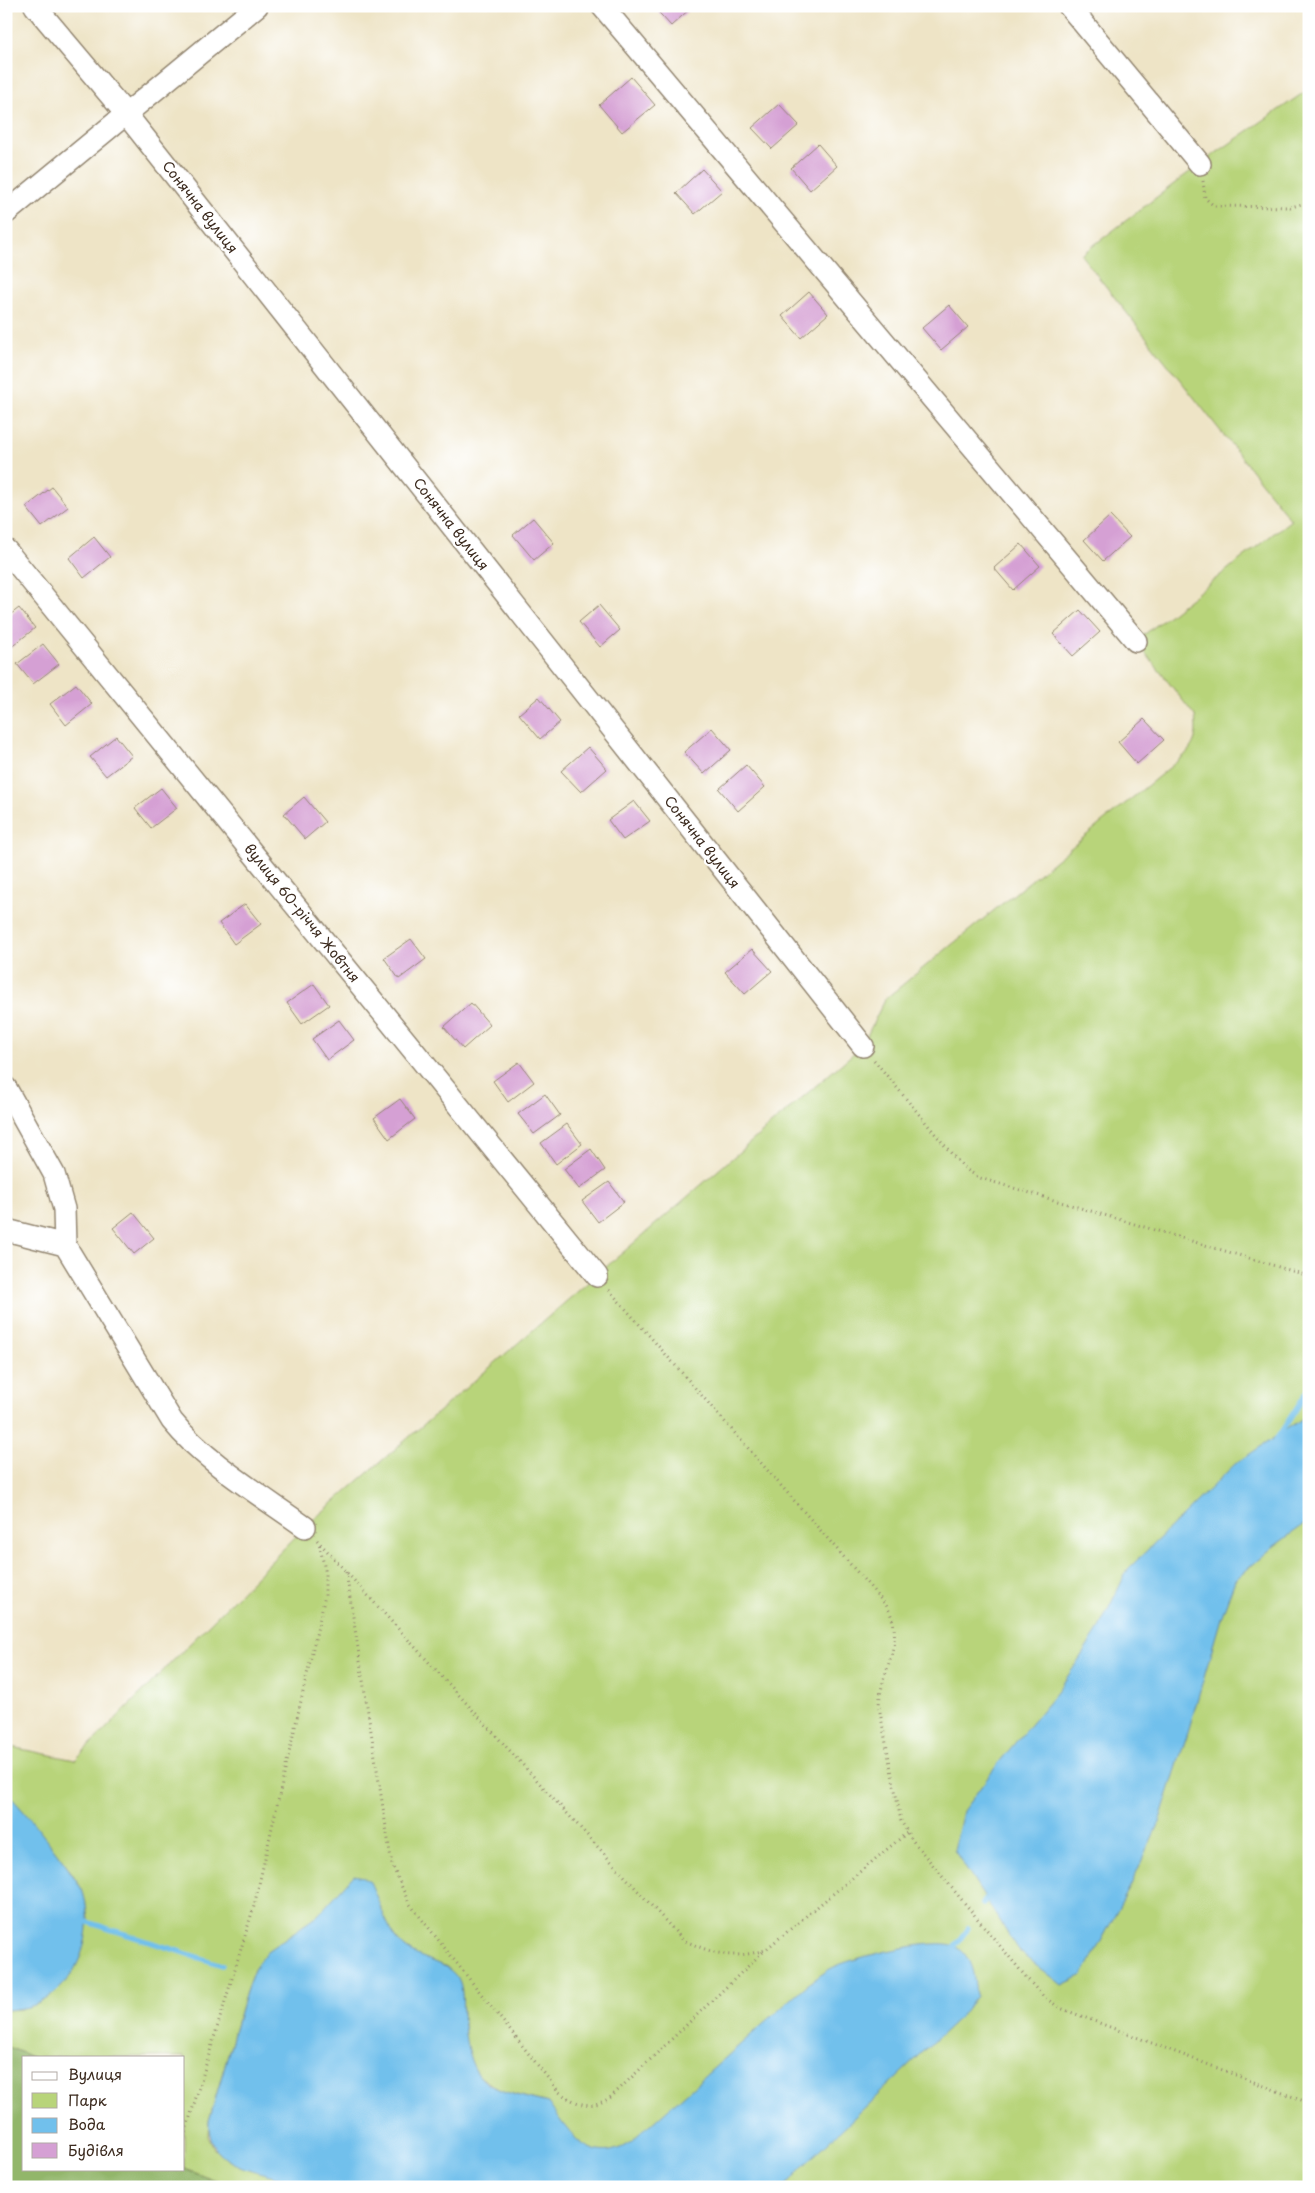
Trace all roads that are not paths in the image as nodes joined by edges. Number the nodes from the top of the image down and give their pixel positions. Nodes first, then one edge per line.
1 (35, 6) edge
2 (257, 6) edge
3 (602, 6) edge
4 (1069, 6) edge
5 (126, 114) junction
6 (1200, 164) road end
7 (6, 213) edge
8 (6, 550) edge
9 (1136, 641) dead end
10 (862, 1046) road end
11 (6, 1088) edge
12 (6, 1230) edge
13 (65, 1245) junction
14 (597, 1276) road end
15 (312, 1535) road end

1 - 5 street, Сонячна вулиця
2 - 5 street
3 - 9 street
4 - 6 street
5 - 7 street
5 - 10 street, Сонячна вулиця
8 - 14 street, вулиця 60-річчя Жовтня
11 - 13 street
12 - 13 street
13 - 15 street

